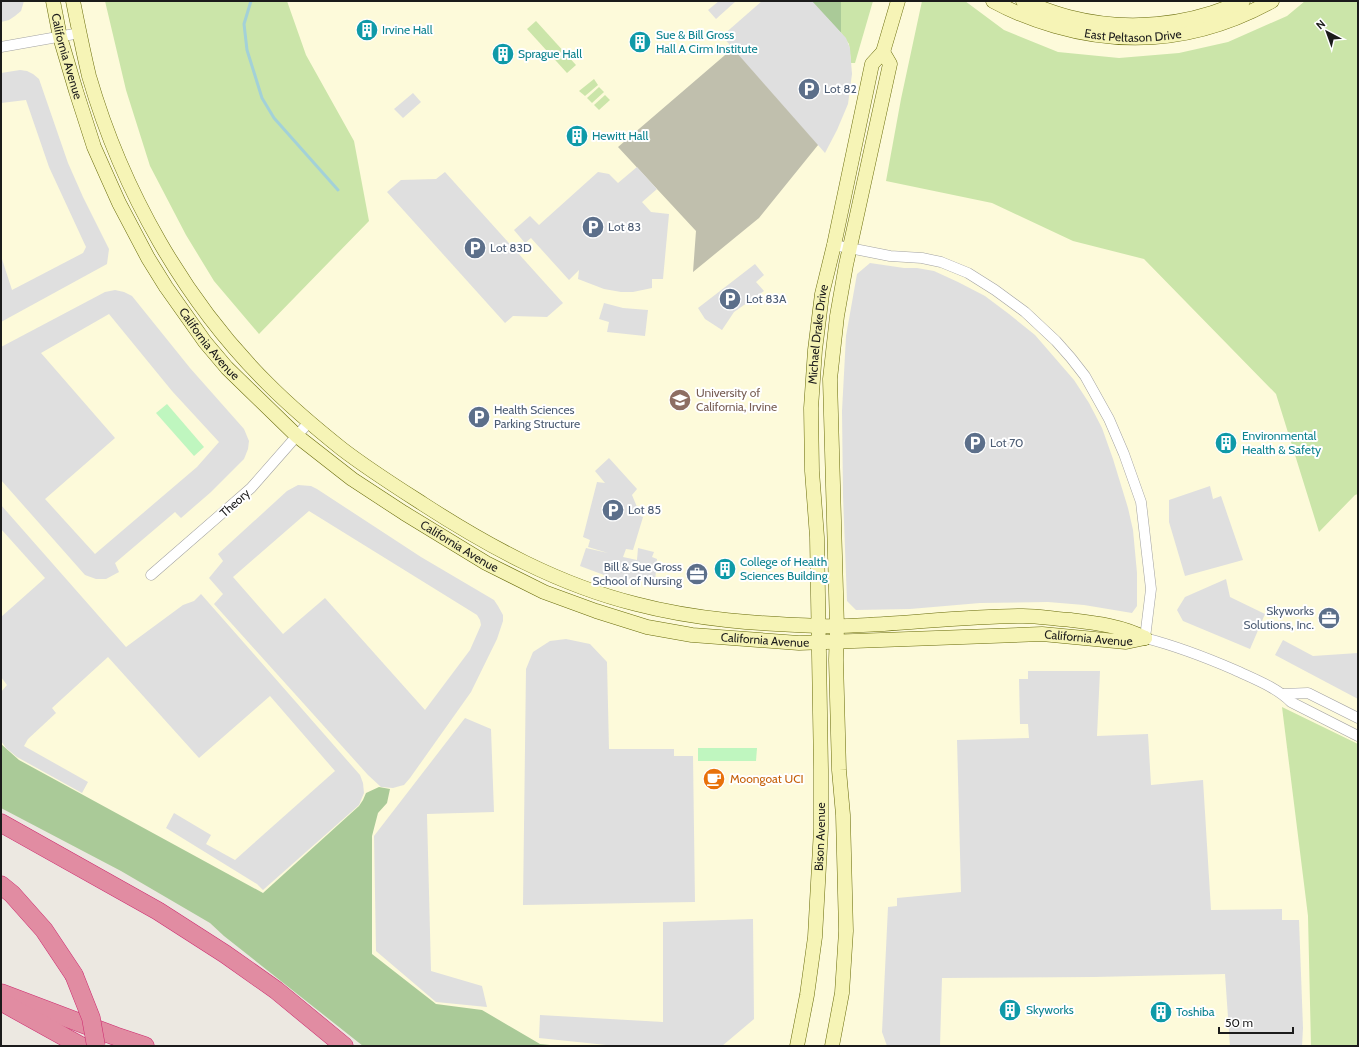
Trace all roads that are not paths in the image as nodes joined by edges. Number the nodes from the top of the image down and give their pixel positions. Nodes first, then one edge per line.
1 (53, 1) edge
2 (73, 1) edge
3 (898, 1) edge
4 (993, 1) edge
5 (1023, 1) edge
6 (1243, 1) edge
7 (1272, 1) edge
8 (80, 33) junction
9 (60, 37) junction
10 (1, 47) edge
11 (883, 52) junction
12 (834, 245) junction
13 (850, 248) junction
14 (309, 422) junction
15 (297, 436) junction
16 (151, 575) dead end
17 (819, 626) junction
18 (837, 627) junction
19 (1145, 638) junction
20 (819, 643) junction
21 (837, 643) junction
22 (1283, 694) junction
23 (1358, 718) edge
24 (1358, 736) edge
25 (1, 823) edge
26 (1, 885) edge
27 (1, 993) edge
28 (1, 1001) edge
29 (81, 1046) edge
30 (96, 1046) edge
31 (145, 1046) edge
32 (344, 1046) edge
33 (797, 1046) edge
34 (832, 1046) edge

1 - 9 street, California Avenue
2 - 8 street, California Avenue
3 - 11 street, Michael Drake Drive
4 - 7 street, East Peltason Drive
5 - 6 street, East Peltason Drive
8 - 9 street
8 - 14 street, California Avenue
9 - 10 street
9 - 15 street, California Avenue
11 - 12 street, Michael Drake Drive
11 - 13 street, Michael Drake Drive
12 - 13 street
12 - 17 street, Michael Drake Drive
13 - 18 street, Michael Drake Drive
13 - 19 street
14 - 15 street, Theory
14 - 17 street, California Avenue
15 - 16 street, Theory
15 - 20 street, California Avenue
17 - 18 street, California Avenue
17 - 20 street, Bison Avenue
18 - 19 street, California Avenue
18 - 21 street, Bison Avenue
19 - 21 street, California Avenue
19 - 22 street, California Avenue
20 - 21 street, California Avenue
20 - 33 street, Bison Avenue
21 - 34 street, Bison Avenue
22 - 23 street
22 - 24 street, California Avenue
25 - 32 highway
26 - 30 highway, bridge
27 - 31 highway
28 - 29 highway

